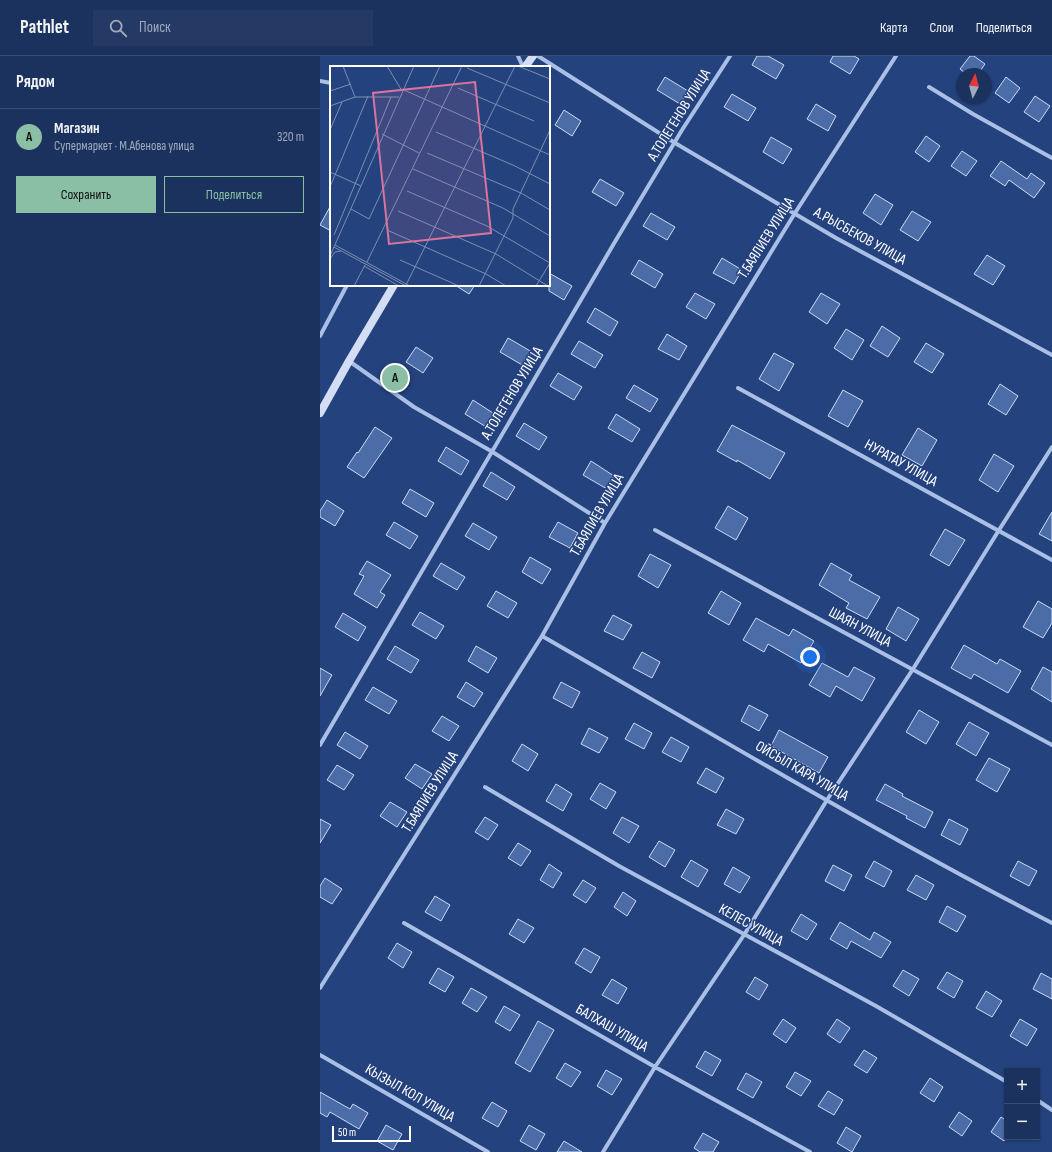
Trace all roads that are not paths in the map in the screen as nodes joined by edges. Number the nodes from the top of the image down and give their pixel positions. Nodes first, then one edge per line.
1 (518, 56) edge
2 (533, 56) edge
3 (538, 56) edge
4 (730, 56) edge
5 (896, 56) edge
6 (523, 66) edge
7 (525, 66) edge
8 (320, 81) edge
9 (330, 83) edge
10 (929, 87) dead end
11 (675, 143) junction
12 (1052, 158) edge
13 (795, 214) junction
14 (346, 286) edge
15 (393, 286) edge
16 (320, 336) edge
17 (1052, 355) edge
18 (348, 361) junction
19 (738, 388) dead end
20 (320, 413) edge
21 (1052, 447) edge
22 (491, 451) junction
23 (605, 523) junction
24 (655, 530) dead end
25 (999, 530) junction
26 (1052, 560) edge
27 (542, 636) junction
28 (913, 669) junction
29 (320, 745) edge
30 (1052, 745) edge
31 (485, 787) dead end
32 (827, 800) junction
33 (404, 923) dead end
34 (1052, 923) edge
35 (744, 935) junction
36 (320, 988) edge
37 (320, 1055) edge
38 (655, 1067) junction
39 (1004, 1080) edge
40 (1040, 1102) edge
41 (1052, 1110) edge
42 (488, 1152) edge
43 (603, 1152) edge
44 (810, 1152) edge

1 - 6 street
2 - 7 main road
3 - 11 street, А.РЫСБЕКОВ УЛИЦА
4 - 11 street, А.ТОЛЕГЕНОВ УЛИЦА
5 - 13 street, Т.БАЯЛИЕВ УЛИЦА
8 - 9 street
10 - 12 street
11 - 13 street, А.РЫСБЕКОВ УЛИЦА
11 - 22 street, А.ТОЛЕГЕНОВ УЛИЦА
13 - 17 street, А.РЫСБЕКОВ УЛИЦА
13 - 23 street, Т.БАЯЛИЕВ УЛИЦА
14 - 16 street
15 - 18 main road
18 - 20 main road
18 - 22 street
19 - 25 street, НУРАТАУ УЛИЦА
21 - 25 street
22 - 23 street
22 - 29 street, А.ТОЛЕГЕНОВ УЛИЦА
23 - 27 street, Т.БАЯЛИЕВ УЛИЦА
24 - 28 street, ШАЯН УЛИЦА
25 - 26 street, НУРАТАУ УЛИЦА
25 - 28 street
27 - 32 street, ОЙСЫЛ КАРА УЛИЦА
27 - 36 street, Т.БАЯЛИЕВ УЛИЦА
28 - 30 street, ШАЯН УЛИЦА
28 - 32 street
31 - 35 street, КЕЛЕС УЛИЦА
32 - 34 street, ОЙСЫЛ КАРА УЛИЦА
32 - 35 street
33 - 38 street, БАЛХАШ УЛИЦА
35 - 38 street
35 - 39 street, КЕЛЕС УЛИЦА
37 - 42 street, КЫЗЫЛ КОЛ УЛИЦА
38 - 43 street
38 - 44 street, БАЛХАШ УЛИЦА
40 - 41 street

